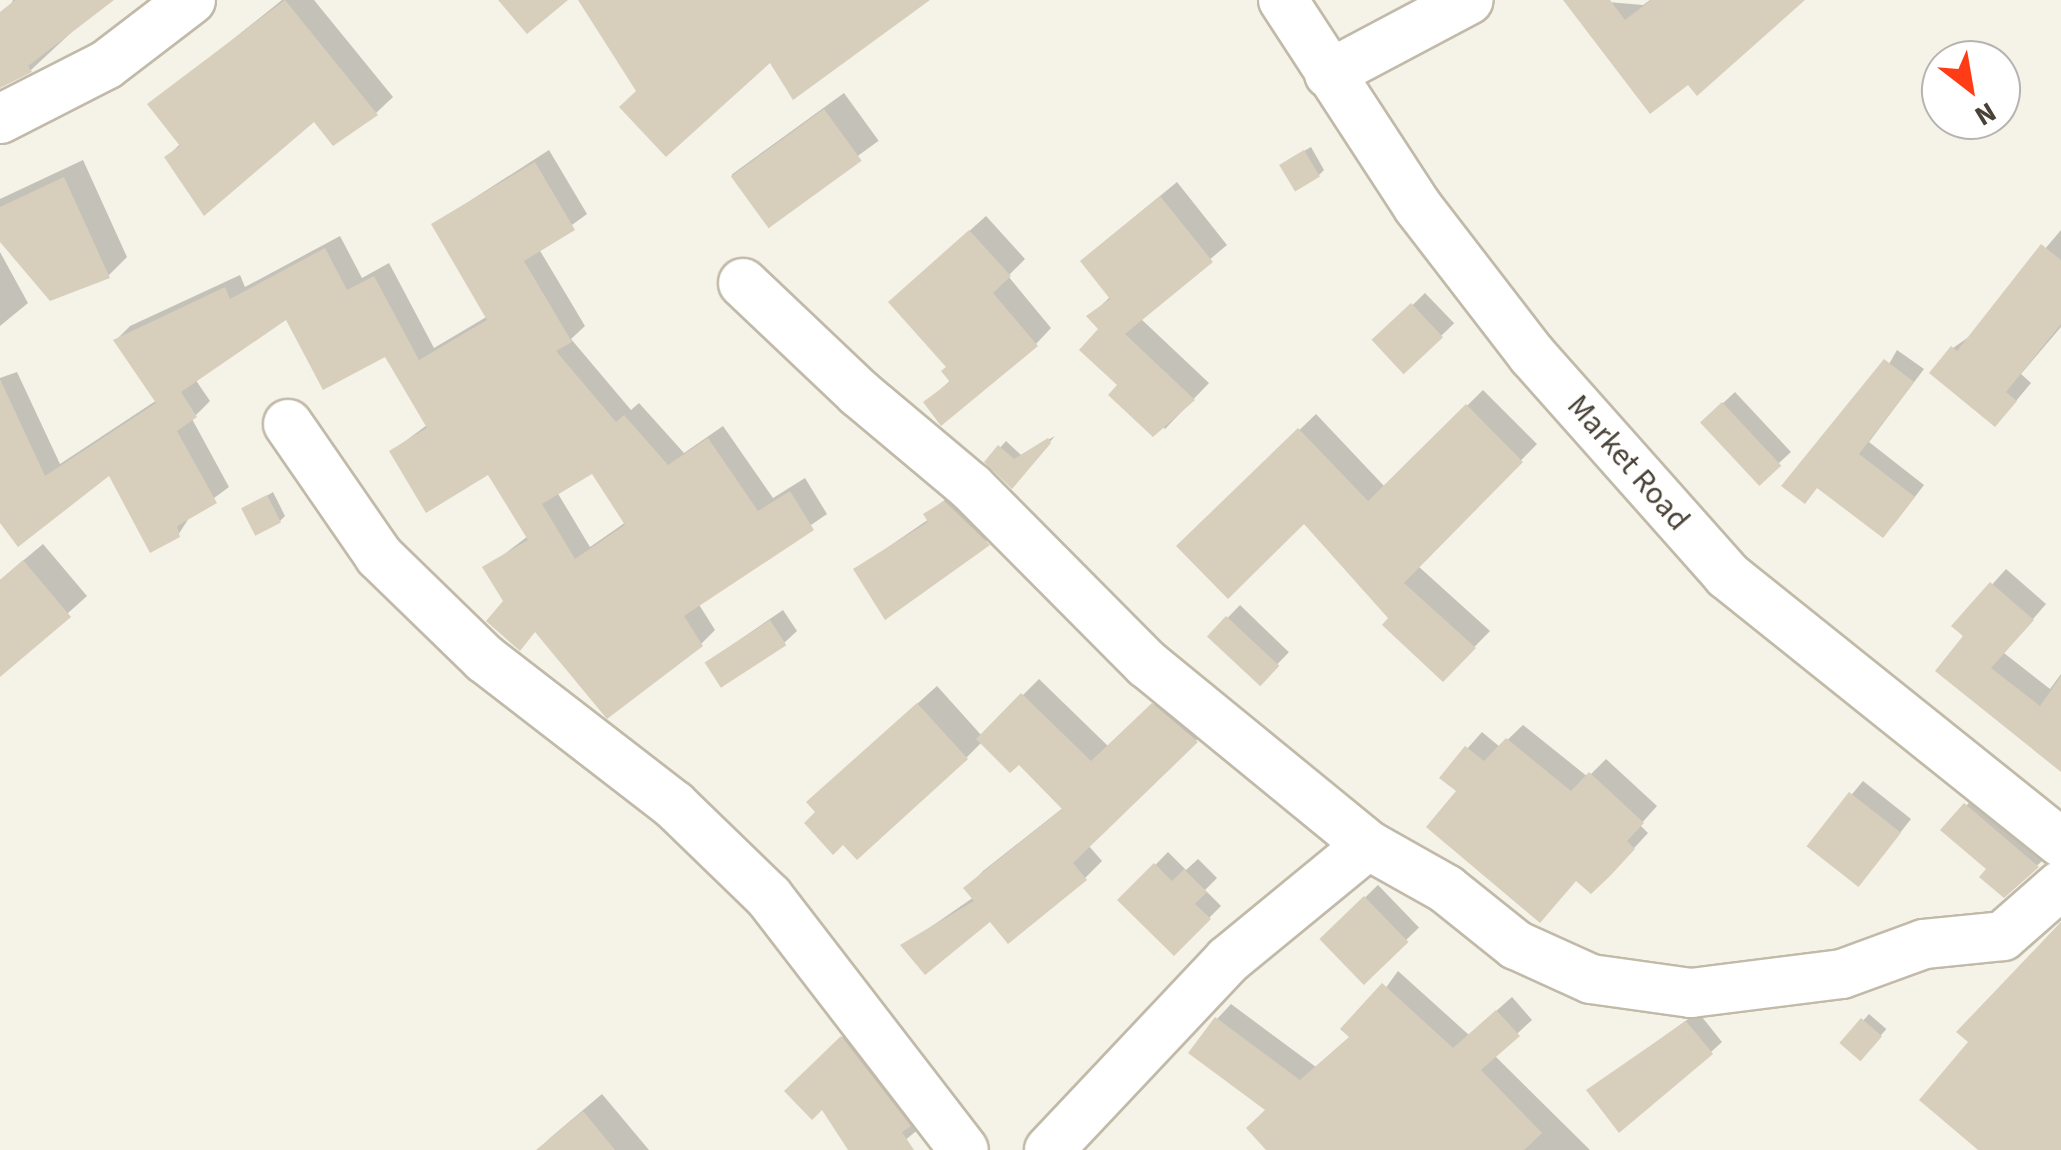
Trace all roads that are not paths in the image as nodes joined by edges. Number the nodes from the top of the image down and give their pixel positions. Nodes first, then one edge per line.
1 (191, 0) edge
2 (1283, 0) edge
3 (1469, 0) edge
4 (1329, 74) junction
5 (0, 119) edge
6 (743, 282) dead end
7 (288, 424) dead end
8 (2061, 843) edge
9 (1368, 845) junction
10 (2061, 884) edge
11 (964, 1150) edge
12 (1049, 1150) edge

1 - 5 street
2 - 4 street, Market Road
3 - 4 street
4 - 8 street, Market Road
6 - 9 street
7 - 11 street
9 - 10 street
9 - 12 street

